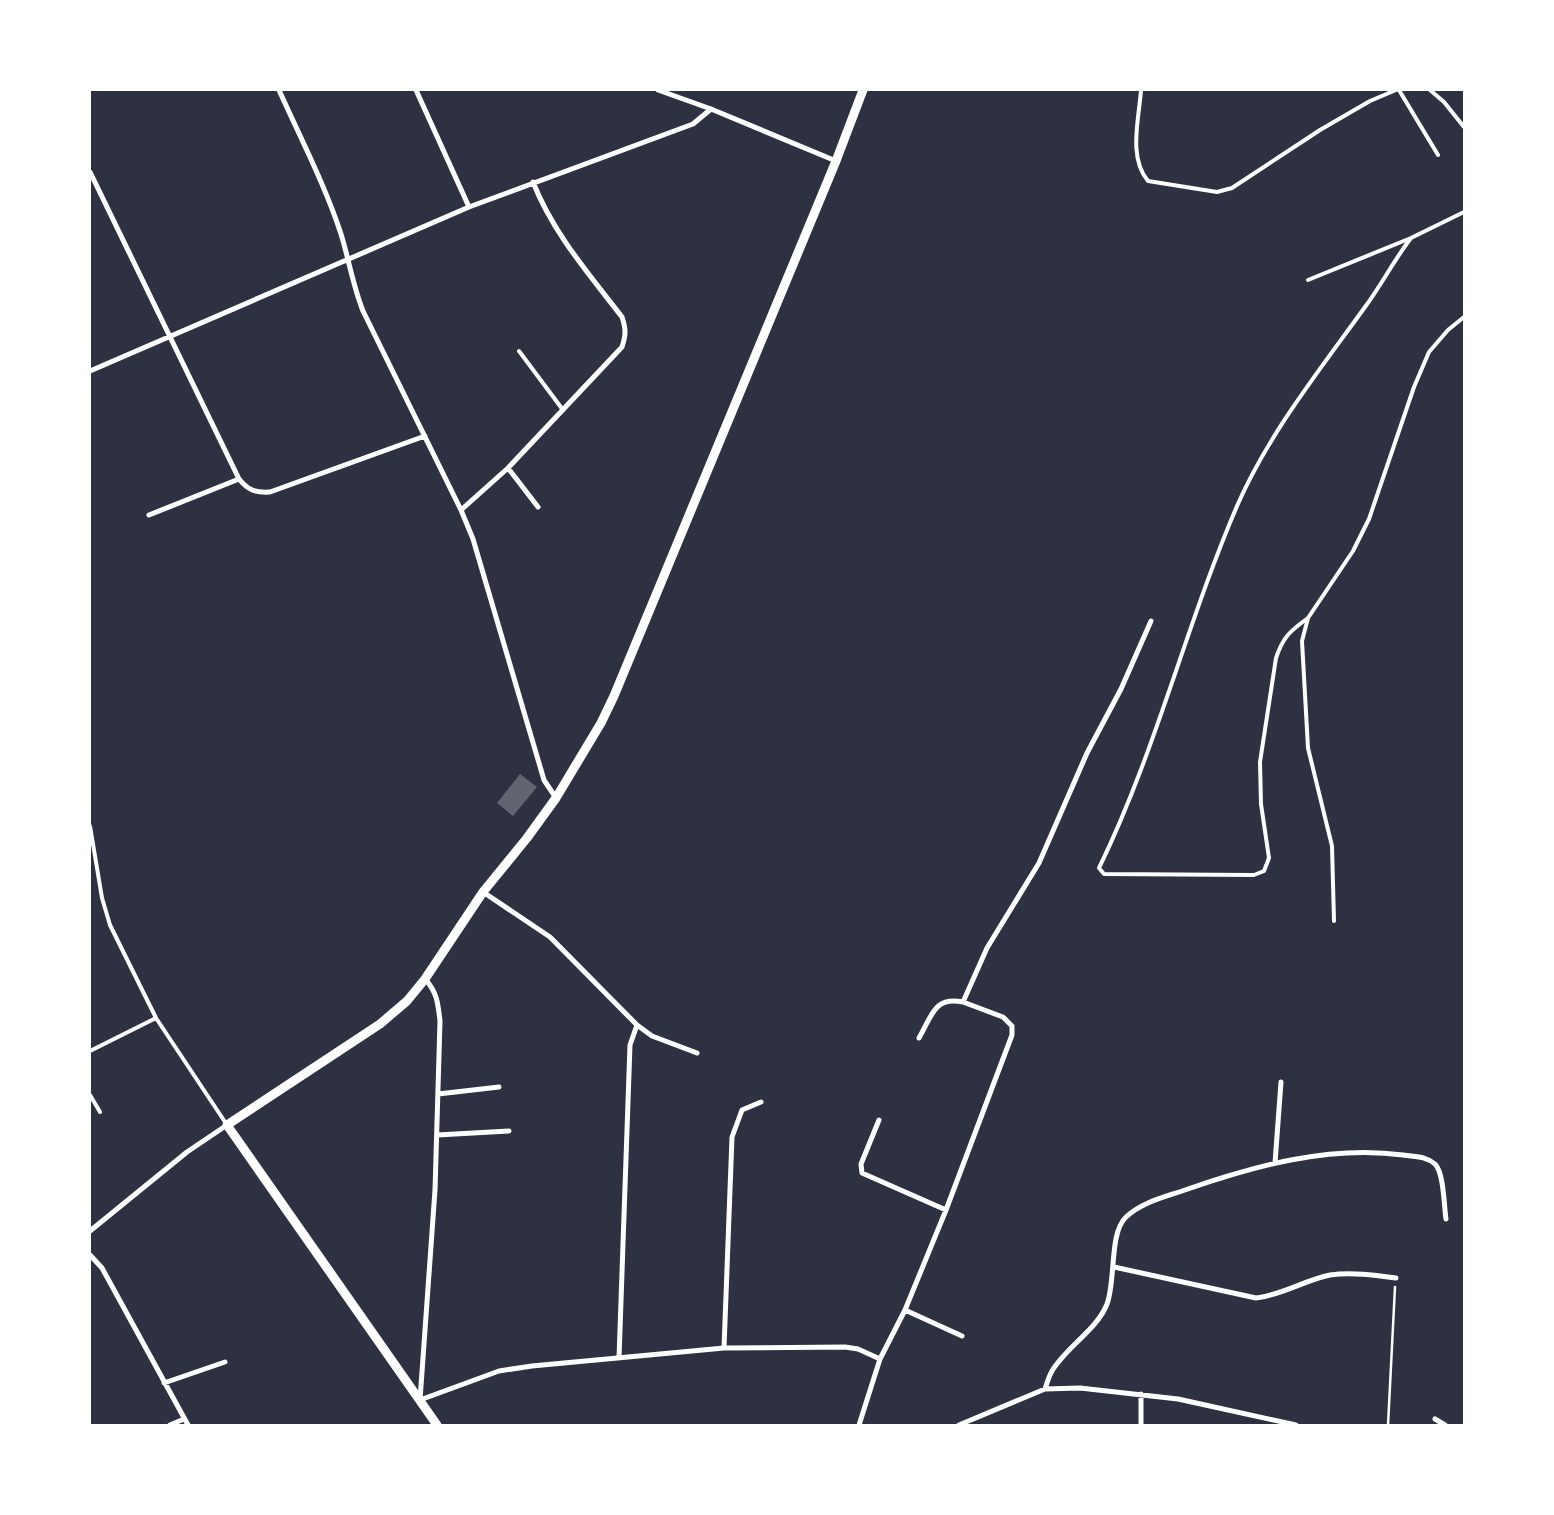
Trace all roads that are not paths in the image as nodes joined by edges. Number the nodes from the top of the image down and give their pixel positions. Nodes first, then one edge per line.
1 (279, 90) edge
2 (416, 90) edge
3 (658, 90) edge
4 (863, 90) edge
5 (1141, 90) edge
6 (1397, 90) edge
7 (1430, 90) edge
8 (711, 109) junction
9 (1464, 127) edge
10 (1438, 155) dead end
11 (836, 161) junction
12 (90, 172) edge
13 (533, 182) junction
14 (469, 207) junction
15 (1464, 212) edge
16 (1411, 238) junction
17 (347, 259) junction
18 (1308, 280) dead end
19 (1464, 317) edge
20 (171, 336) junction
21 (519, 351) dead end
22 (90, 371) edge
23 (563, 410) junction
24 (425, 436) junction
25 (508, 468) junction
26 (239, 479) junction
27 (538, 507) dead end
28 (461, 510) junction
29 (150, 515) dead end
30 (1308, 618) junction
31 (1151, 621) dead end
32 (556, 798) junction
33 (90, 826) edge
34 (483, 892) junction
35 (1334, 921) dead end
36 (424, 979) junction
37 (964, 1002) junction
38 (156, 1018) junction
39 (636, 1025) junction
40 (919, 1038) dead end
41 (90, 1051) edge
42 (697, 1052) dead end
43 (1281, 1082) dead end
44 (499, 1087) dead end
45 (438, 1094) junction
46 (90, 1095) edge
47 (761, 1102) dead end
48 (100, 1112) dead end
49 (879, 1120) dead end
50 (227, 1125) junction
51 (508, 1131) dead end
52 (436, 1135) junction
53 (1275, 1163) junction
54 (946, 1210) junction
55 (1446, 1219) dead end
56 (90, 1231) edge
57 (90, 1254) edge
58 (1114, 1268) junction
59 (1396, 1278) road end
60 (905, 1310) junction
61 (962, 1336) dead end
62 (724, 1348) junction
63 (619, 1358) junction
64 (880, 1360) junction
65 (226, 1362) dead end
66 (164, 1383) junction
67 (1045, 1389) junction
68 (1141, 1394) junction
69 (420, 1400) junction
70 (184, 1419) junction
71 (1435, 1419) dead end
72 (170, 1425) edge
73 (188, 1425) edge
74 (437, 1425) edge
75 (860, 1425) edge
76 (959, 1425) edge
77 (1141, 1425) edge
78 (1296, 1425) edge
79 (1445, 1425) edge

1 - 17 street
2 - 14 street
3 - 8 street
4 - 11 street
5 - 6 lane
6 - 10 lane
7 - 9 lane
8 - 11 street
8 - 13 street
11 - 32 street
12 - 20 street
13 - 14 street
13 - 23 street
14 - 17 street
15 - 16 lane
16 - 18 lane
16 - 30 lane
17 - 20 street
17 - 24 street
19 - 30 lane
20 - 22 street
20 - 26 street
21 - 23 lane
23 - 25 street
24 - 26 street
24 - 28 street
25 - 27 street
25 - 28 street
26 - 29 street
28 - 32 street
30 - 35 lane
31 - 37 street
32 - 34 street
33 - 38 lane
34 - 36 street
34 - 39 street
36 - 45 street
36 - 50 street
37 - 40 street
37 - 54 street
38 - 41 lane
38 - 50 lane
39 - 42 street
39 - 63 street
43 - 53 street
44 - 45 street
45 - 52 street
46 - 48 lane
47 - 62 street
49 - 54 street
50 - 56 street
50 - 69 street
51 - 52 street
52 - 69 street
53 - 55 street
53 - 58 street
54 - 60 street
57 - 66 street
58 - 59 street
58 - 67 street
60 - 61 street
60 - 64 street
62 - 63 street
62 - 64 street
63 - 69 street
64 - 75 street
65 - 66 street
66 - 70 street
67 - 68 street
67 - 76 street
68 - 77 street
68 - 78 street
69 - 74 street
70 - 72 street
70 - 73 street
71 - 79 street

